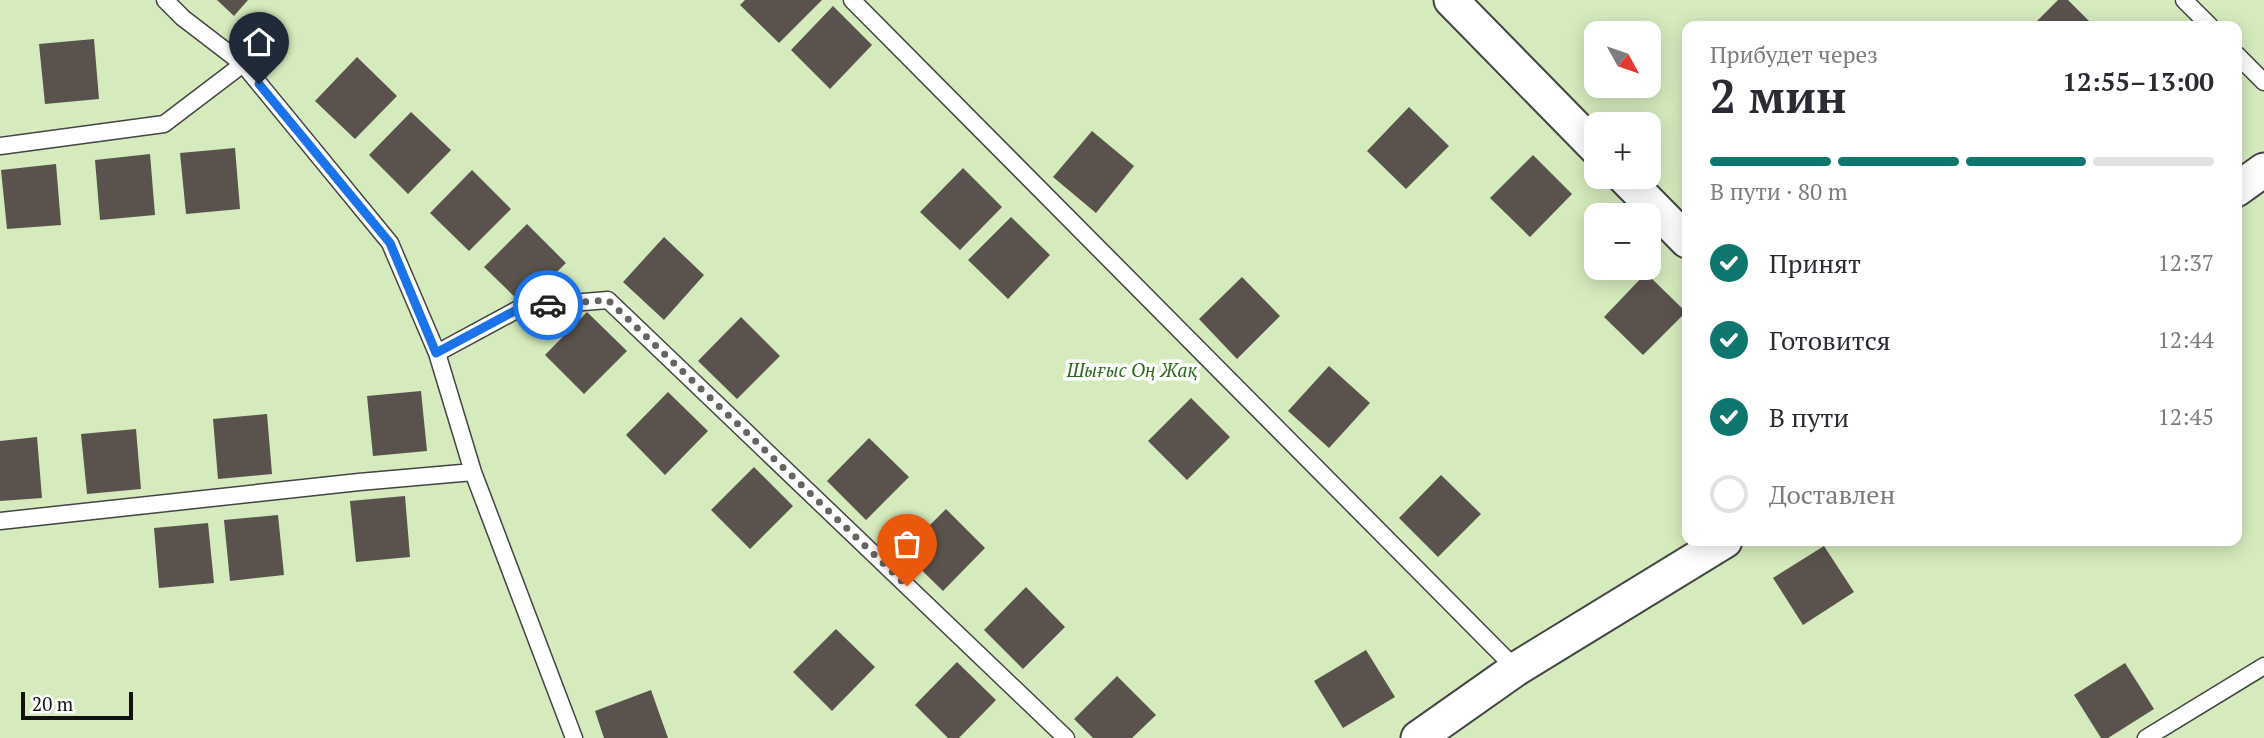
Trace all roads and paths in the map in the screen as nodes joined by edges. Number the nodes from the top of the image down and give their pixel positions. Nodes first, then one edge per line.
1 (165, 0) edge
2 (852, 0) edge
3 (1451, 0) edge
4 (2184, 0) edge
5 (2205, 21) edge
6 (2242, 60) edge
7 (243, 64) junction
8 (2264, 82) edge
9 (1584, 136) edge
10 (0, 146) edge
11 (2264, 170) edge
12 (2242, 186) edge
13 (1636, 189) edge
14 (1682, 236) edge
15 (436, 353) junction
16 (473, 472) junction
17 (0, 521) edge
18 (1717, 546) edge
19 (2264, 666) edge
20 (1516, 669) junction
21 (574, 738) edge
22 (1066, 738) edge
23 (1418, 738) edge
24 (2146, 738) edge

1 - 7 lane
2 - 20 lane
3 - 9 street
4 - 5 lane
6 - 8 lane
7 - 10 lane
7 - 15 lane
11 - 12 street
13 - 14 street
15 - 16 lane
15 - 22 lane
16 - 17 lane
16 - 21 lane
18 - 20 street
19 - 24 lane
20 - 23 street

